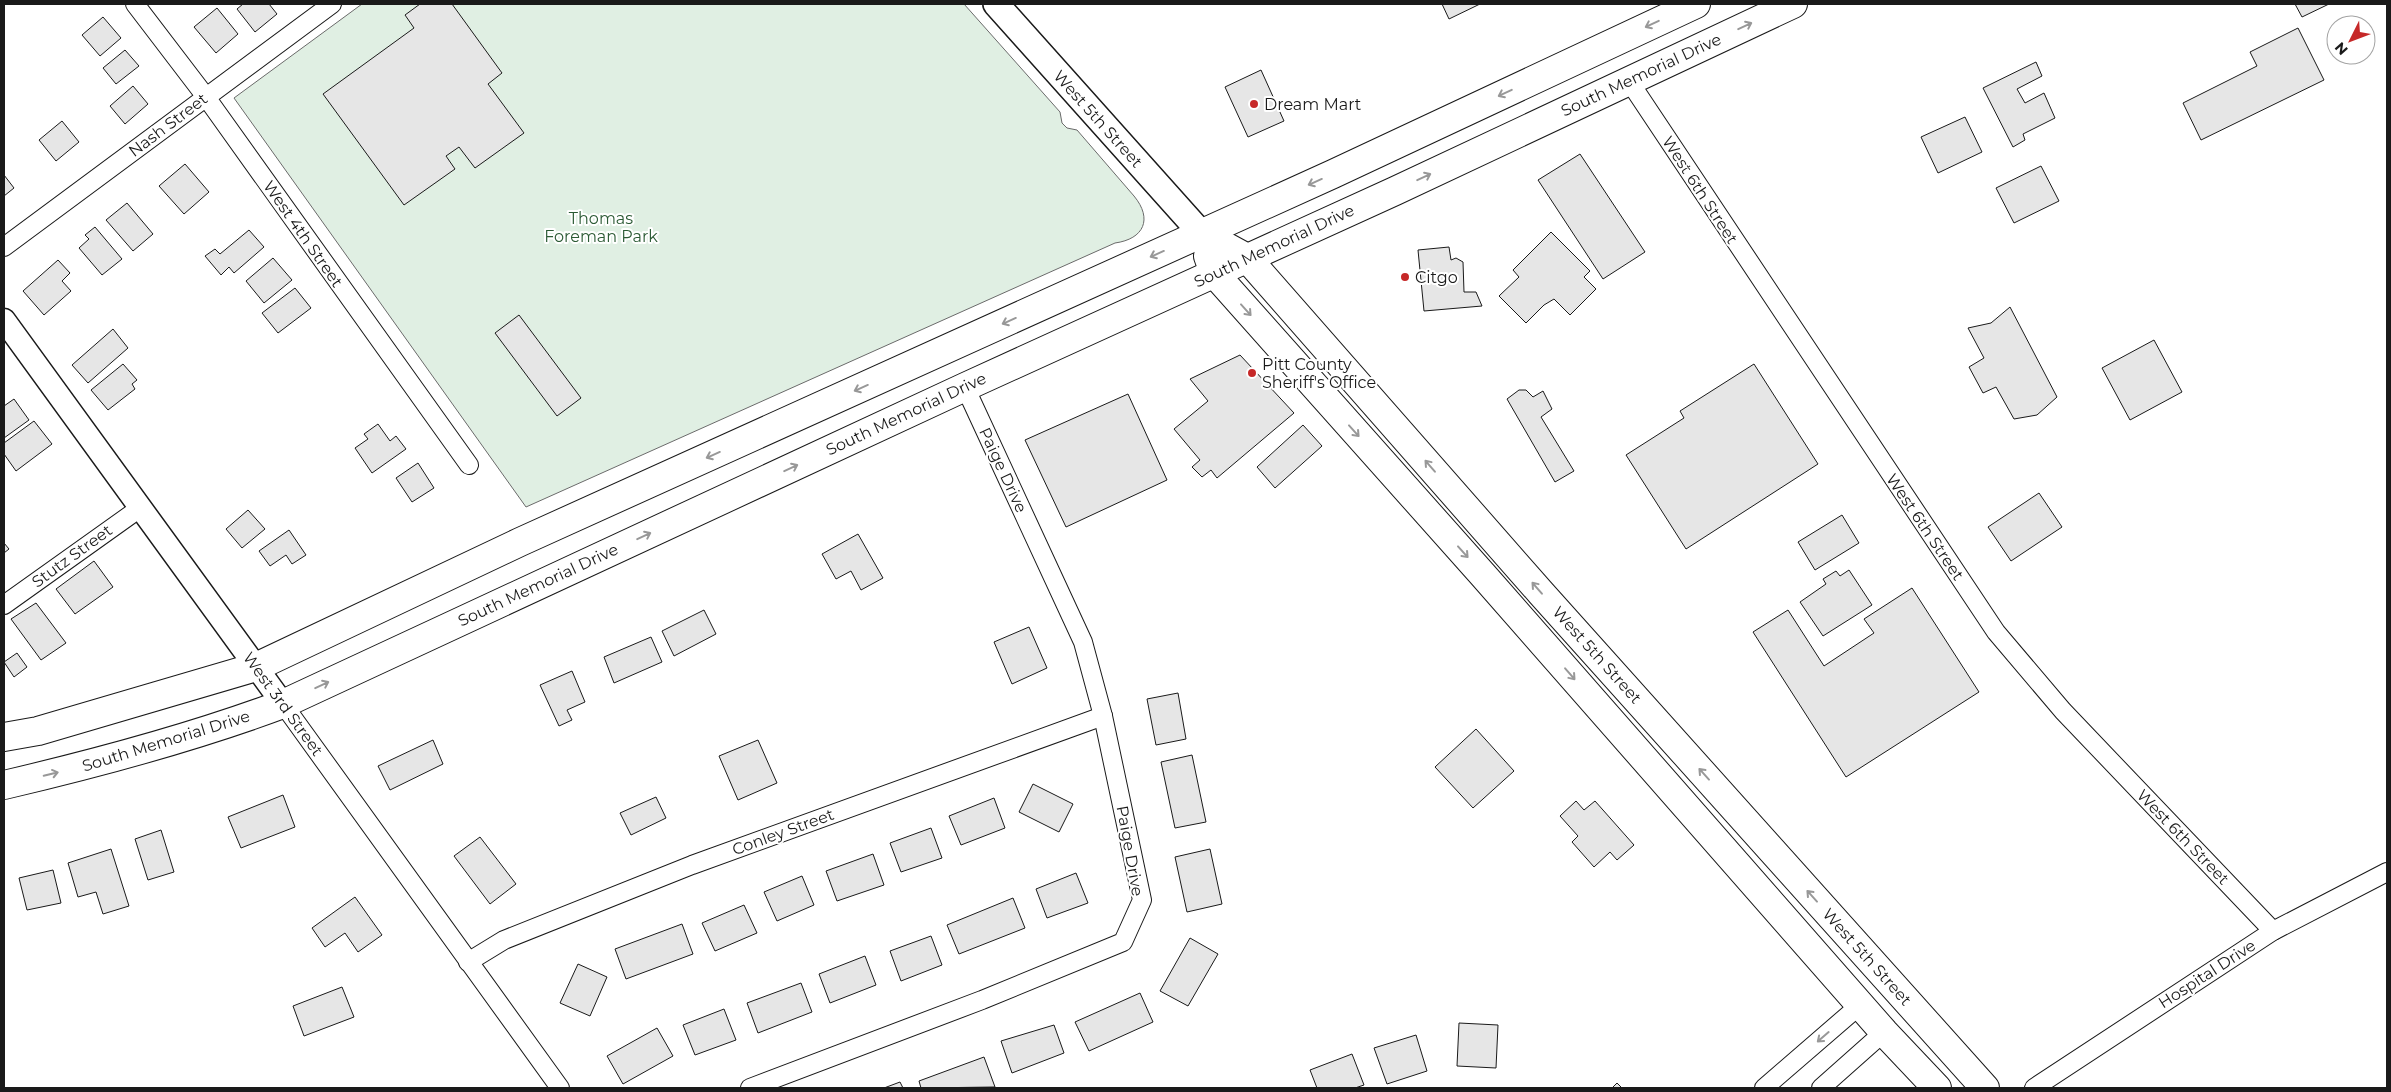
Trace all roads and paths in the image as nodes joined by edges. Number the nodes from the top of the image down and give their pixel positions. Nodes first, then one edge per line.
1 (136, 4) edge
2 (332, 4) edge
3 (996, 4) edge
4 (1696, 4) edge
5 (1793, 4) edge
6 (1630, 81) junction
7 (206, 97) junction
8 (1201, 234) junction
9 (4, 247) edge
10 (1246, 258) junction
11 (1214, 273) junction
12 (4, 320) edge
13 (965, 387) junction
14 (469, 465) dead end
15 (140, 508) junction
16 (4, 605) edge
17 (256, 667) junction
18 (283, 704) junction
19 (1103, 716) junction
20 (4, 738) edge
21 (4, 785) edge
22 (2387, 872) edge
23 (2273, 931) junction
24 (468, 962) junction
25 (1860, 1005) junction
26 (1884, 1032) junction
27 (560, 1088) edge
28 (750, 1088) edge
29 (1764, 1088) edge
30 (1821, 1088) edge
31 (1936, 1088) edge
32 (1966, 1088) edge
33 (1985, 1088) edge
34 (2034, 1088) edge

1 - 7 street, West 4th Street
2 - 7 street, Nash Street
3 - 8 main road, West 5th Street
4 -> 8 main road
6 -> 5 main road, South Memorial Drive
10 -> 6 main road, South Memorial Drive
6 - 23 street, West 6th Street
7 - 9 street, Nash Street
7 - 14 street, West 4th Street
8 - 10 main road, West 5th Street
8 - 11 main road, West 5th Street
8 -> 17 main road
10 - 11 main road, South Memorial Drive
33 -> 10 main road, West 5th Street
11 - 13 main road, South Memorial Drive
11 -> 25 main road, West 5th Street
12 - 15 street, West 3rd Street
18 -> 13 main road, South Memorial Drive
13 - 19 street, Paige Drive
15 - 16 street, Stutz Street
15 - 17 street, West 3rd Street
17 - 18 street, West 3rd Street
17 - 20 main road
21 -> 18 main road, South Memorial Drive
18 - 24 street, West 3rd Street
19 - 24 street, Conley Street
19 - 28 street, Paige Drive
22 - 23 street, Hospital Drive
23 - 34 street, Hospital Drive
24 - 27 street, West 3rd Street
25 - 26 main road, West 5th Street
25 -> 29 street
25 - 32 main road
26 - 30 street
26 - 31 main road, West 5th Street

